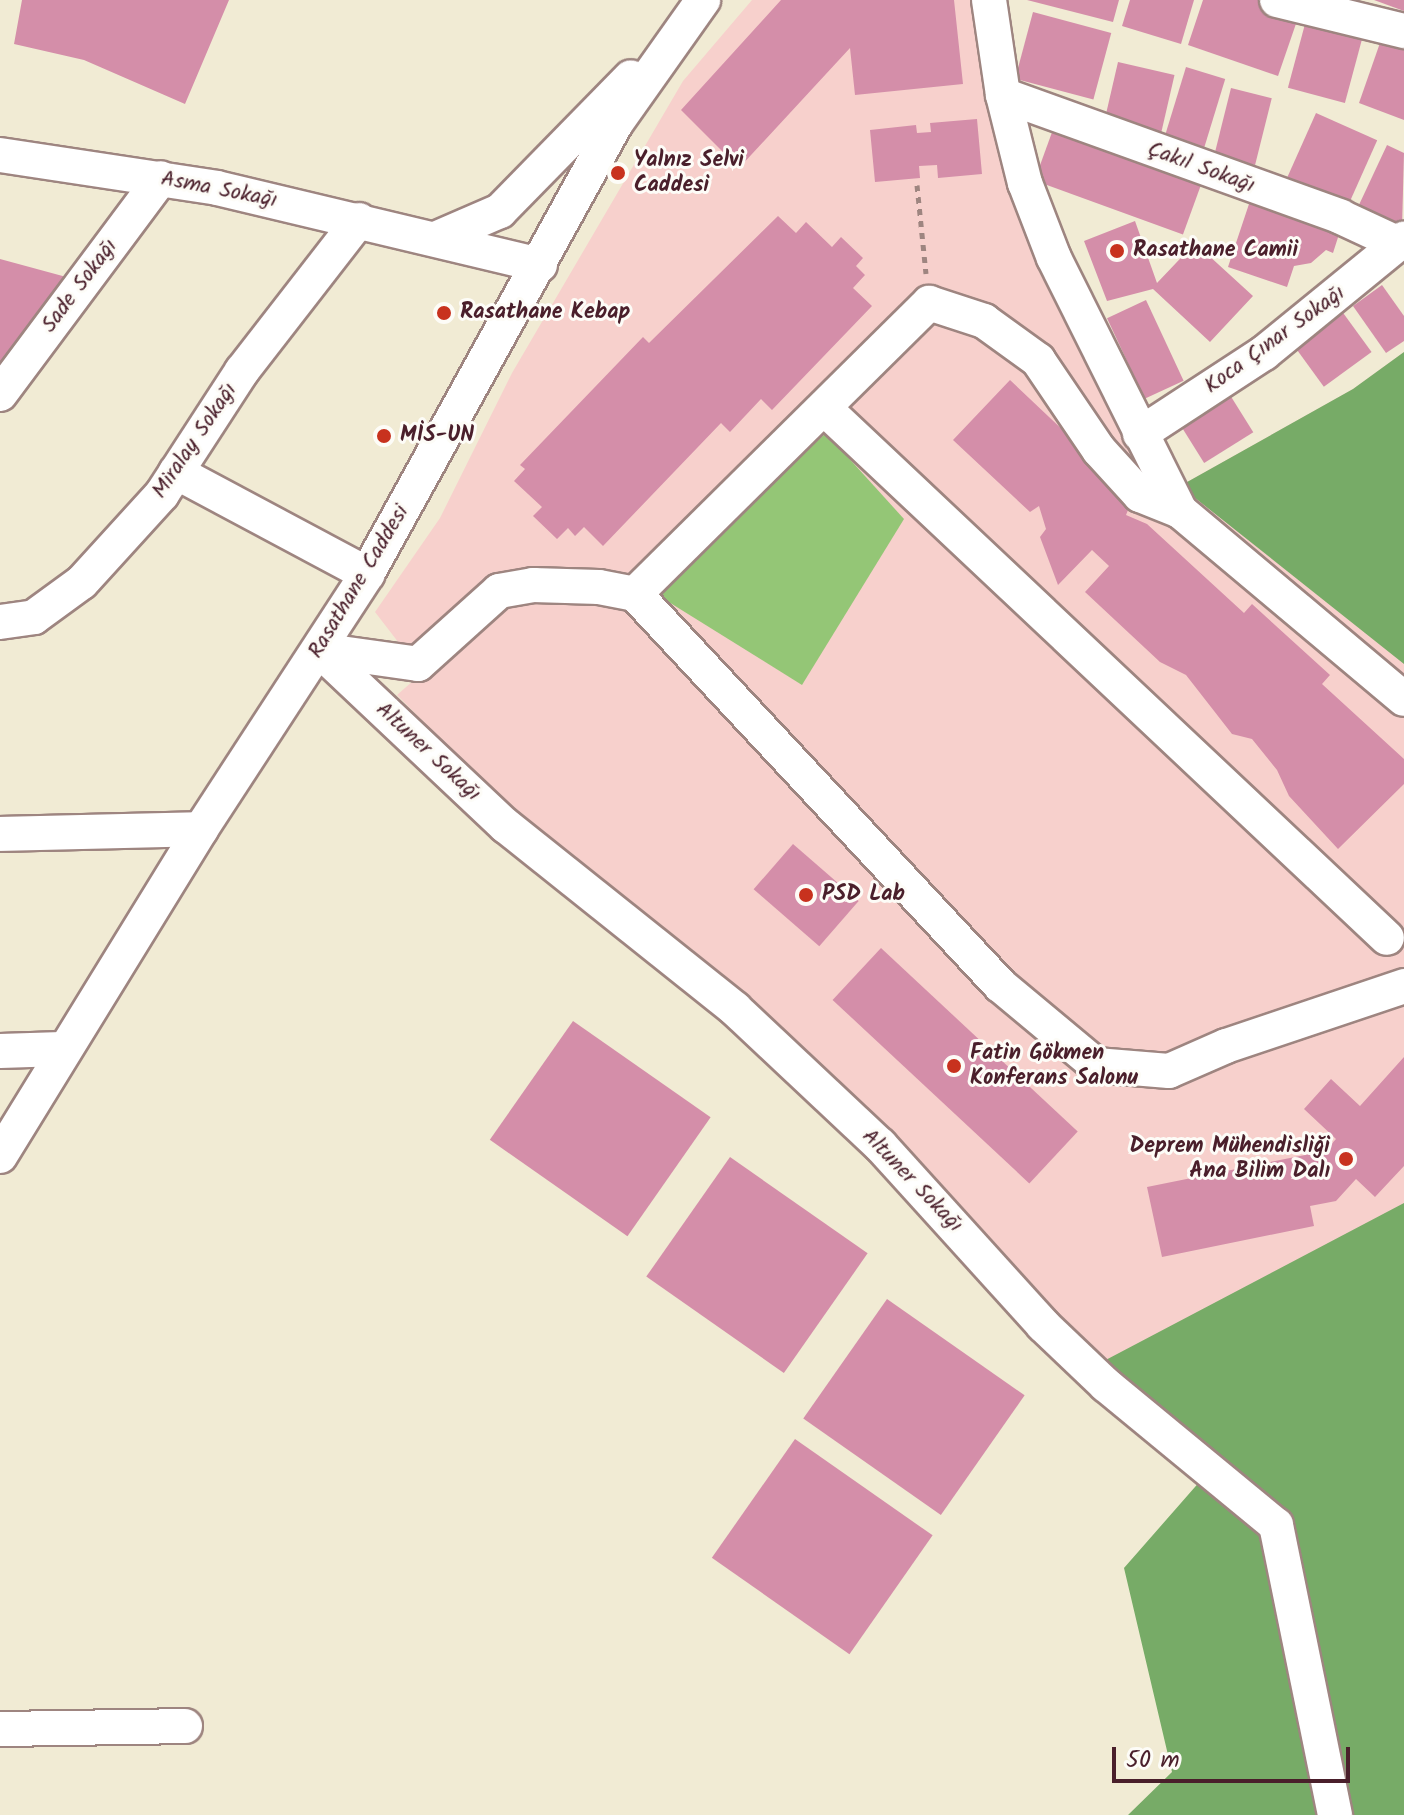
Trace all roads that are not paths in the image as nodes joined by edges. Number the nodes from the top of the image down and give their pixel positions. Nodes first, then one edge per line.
1 (703, 0) edge
2 (989, 0) edge
3 (1277, 0) edge
4 (1404, 31) edge
5 (657, 58) junction
6 (1003, 95) junction
7 (0, 155) edge
8 (161, 178) junction
9 (359, 220) junction
10 (435, 239) junction
11 (1401, 241) edge
12 (540, 265) junction
13 (0, 394) edge
14 (824, 408) junction
15 (1140, 434) junction
16 (176, 472) junction
17 (1180, 511) junction
18 (367, 574) junction
19 (635, 594) junction
20 (0, 622) edge
21 (319, 650) junction
22 (1404, 699) edge
23 (201, 829) junction
24 (0, 834) edge
25 (1387, 938) dead end
26 (1404, 986) edge
27 (62, 1049) junction
28 (0, 1051) edge
29 (0, 1156) edge
30 (185, 1726) dead end
31 (0, 1729) edge
32 (1335, 1815) edge

1 - 5 street, Rasathane Caddesi
2 - 6 street
3 - 4 street
5 - 10 street
5 - 12 street, Rasathane Caddesi
6 - 11 street, Çakıl Sokağı
6 - 15 street
7 - 8 street, Asma Sokağı
8 - 9 street, Asma Sokağı
8 - 13 street, Sade Sokağı
9 - 10 street, Asma Sokağı
9 - 16 street, Miralay Sokağı
10 - 12 street, Asma Sokağı
11 - 15 street, Koca Çınar Sokağı
12 - 18 street, Rasathane Caddesi
14 - 17 street
14 - 19 street
14 - 25 street
15 - 17 street
16 - 18 street
16 - 20 street, Miralay Sokağı
17 - 22 street
18 - 21 street, Rasathane Caddesi
19 - 21 street
19 - 26 street
21 - 23 street, Rasathane Caddesi
21 - 32 street, Altuner Sokağı
23 - 24 street
23 - 27 street, Rasathane Caddesi
27 - 28 street
27 - 29 street, Rasathane Caddesi
30 - 31 street

